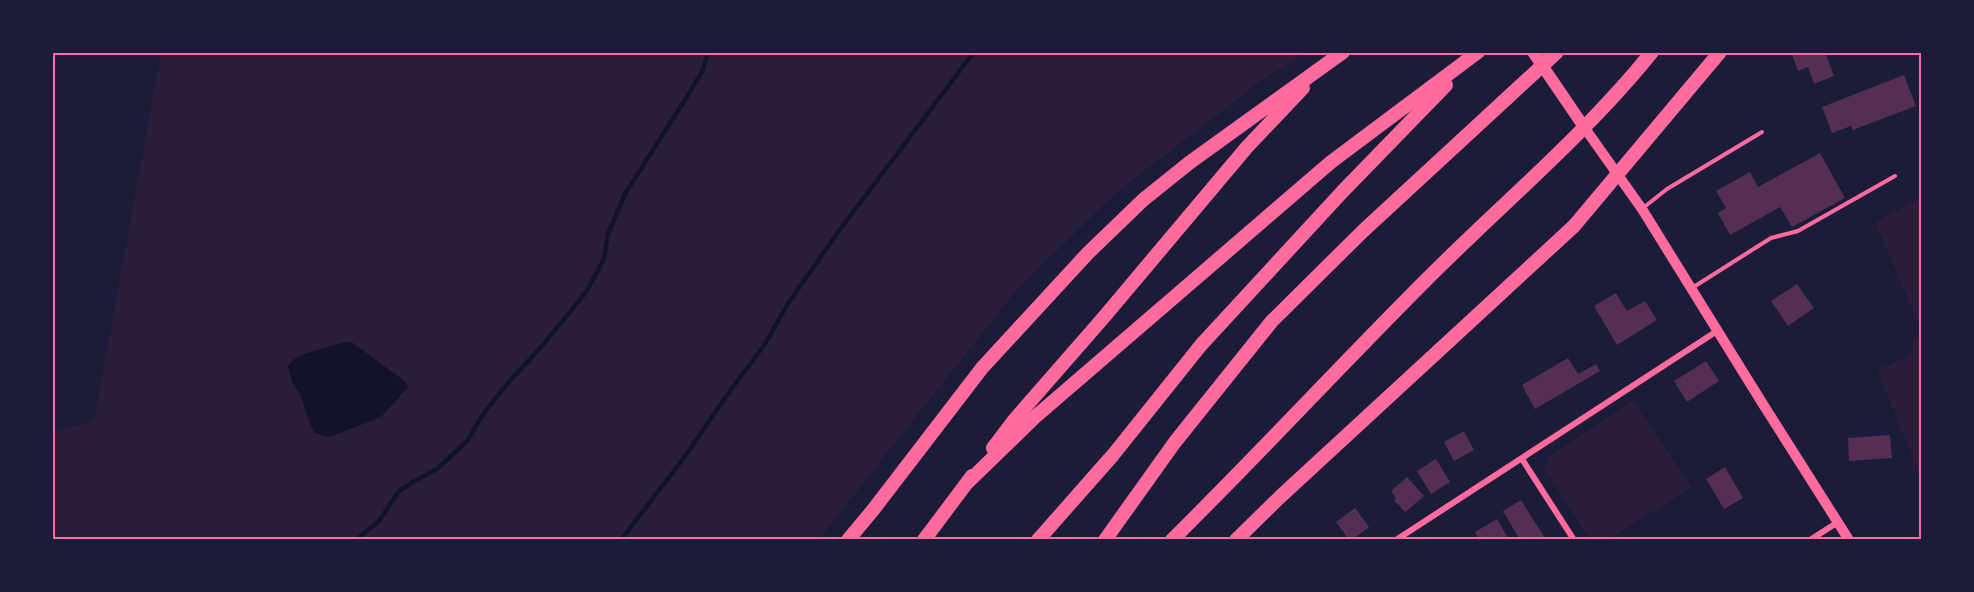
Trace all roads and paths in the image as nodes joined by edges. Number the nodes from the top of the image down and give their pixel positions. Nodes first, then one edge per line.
1 (1343, 52) edge
2 (1533, 52) edge
3 (1557, 52) edge
4 (1652, 52) edge
5 (1720, 52) edge
6 (1475, 55) edge
7 (1325, 65) junction
8 (1584, 127) junction
9 (1762, 132) dead end
10 (1895, 176) dead end
11 (1642, 208) junction
12 (1691, 288) junction
13 (1717, 331) junction
14 (1522, 459) junction
15 (1238, 475) junction
16 (968, 482) junction
17 (1838, 522) junction
18 (848, 540) edge
19 (924, 540) edge
20 (1038, 540) edge
21 (1106, 540) edge
22 (1172, 540) edge
23 (1181, 540) edge
24 (1236, 540) edge
25 (1396, 540) edge
26 (1574, 540) edge
27 (1810, 540) edge
28 (1849, 540) edge

1 - 7 highway
2 - 8 highway
3 - 21 highway
4 - 8 highway
5 - 24 highway
6 - 16 highway
6 - 20 highway
7 - 16 highway
7 - 18 highway
8 - 11 main road
8 - 15 highway
9 - 11 lane
10 - 12 lane
11 - 12 main road
12 - 13 main road
13 - 14 street
13 - 17 main road
14 - 25 street
14 - 26 street
15 - 22 highway
15 - 23 highway
16 - 19 highway
17 - 27 street
17 - 28 main road

